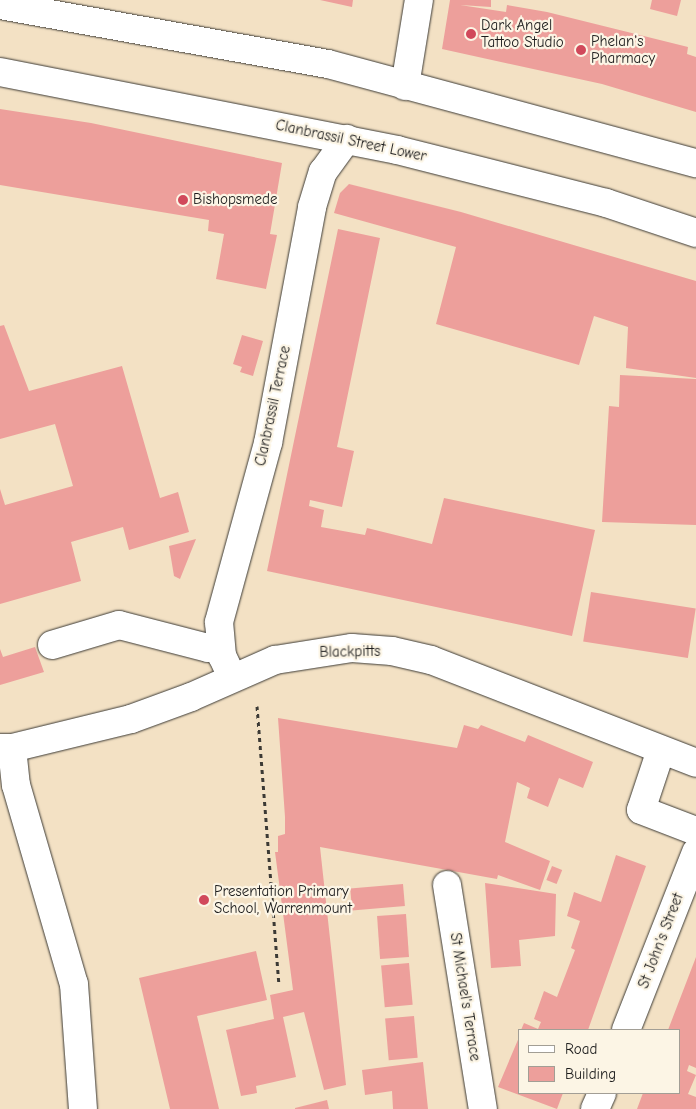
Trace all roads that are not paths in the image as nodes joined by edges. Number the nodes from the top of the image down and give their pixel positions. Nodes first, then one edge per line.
1 (419, 0) edge
2 (0, 5) edge
3 (0, 72) edge
4 (405, 86) junction
5 (347, 140) junction
6 (696, 163) edge
7 (696, 233) edge
8 (220, 642) junction
9 (52, 645) dead end
10 (232, 677) junction
11 (6, 748) edge
12 (661, 750) junction
13 (696, 763) edge
14 (696, 831) edge
15 (696, 852) edge
16 (447, 885) dead end
17 (626, 1029) edge
18 (602, 1094) edge
19 (83, 1109) edge
20 (482, 1109) edge
21 (595, 1109) edge

1 - 4 street
2 - 4 street
3 - 5 street, Clanbrassil Street Lower
4 - 6 street
5 - 7 street, Clanbrassil Street Lower
5 - 8 street, Clanbrassil Terrace
8 - 9 street
8 - 10 street, Clanbrassil Terrace
10 - 11 street, Blackpitts
10 - 12 street, Blackpitts
11 - 19 street
12 - 13 street, Blackpitts
12 - 14 street
15 - 17 street, St John's Street
16 - 20 street, St Michael's Terrace
18 - 21 street

